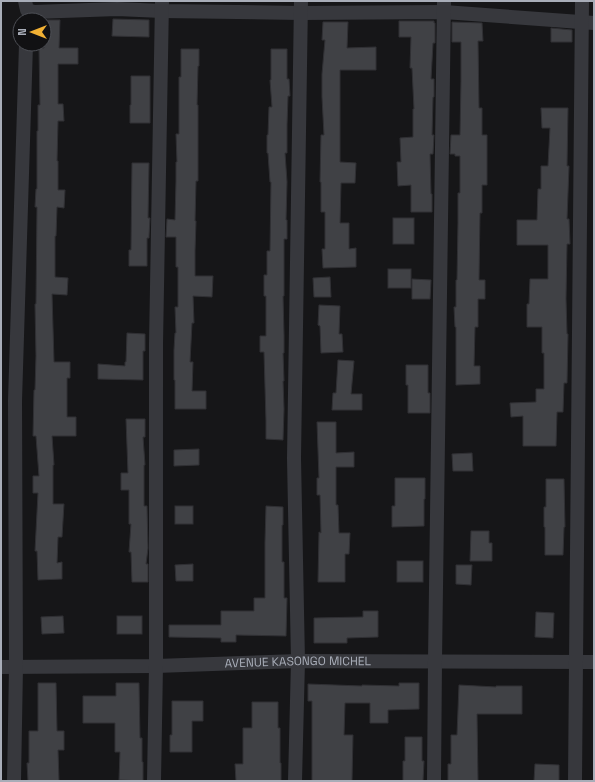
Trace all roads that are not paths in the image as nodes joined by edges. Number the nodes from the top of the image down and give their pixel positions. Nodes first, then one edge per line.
1 (582, 1) edge
2 (162, 6) edge
3 (444, 6) edge
4 (301, 7) edge
5 (26, 10) edge
6 (588, 23) edge
7 (26, 52) edge
8 (298, 661) junction
9 (435, 661) junction
10 (576, 662) junction
11 (594, 662) edge
12 (156, 666) junction
13 (1, 667) edge
14 (16, 667) junction
15 (14, 781) edge
16 (154, 781) edge
17 (296, 781) edge
18 (434, 781) edge
19 (574, 781) edge

1 - 6 street
2 - 4 street
2 - 5 street
2 - 12 street
3 - 4 street
3 - 6 street
3 - 9 street
4 - 8 street
6 - 10 street
7 - 14 street
8 - 9 street, AVENUE KASONGO MICHEL
8 - 12 street, AVENUE KASONGO MICHEL
8 - 17 street
9 - 10 street, AVENUE KASONGO MICHEL
9 - 18 street
10 - 11 street, AVENUE KASONGO MICHEL
10 - 19 street
12 - 14 street, AVENUE KASONGO MICHEL
12 - 16 street
13 - 14 street, AVENUE KASONGO MICHEL
14 - 15 street

